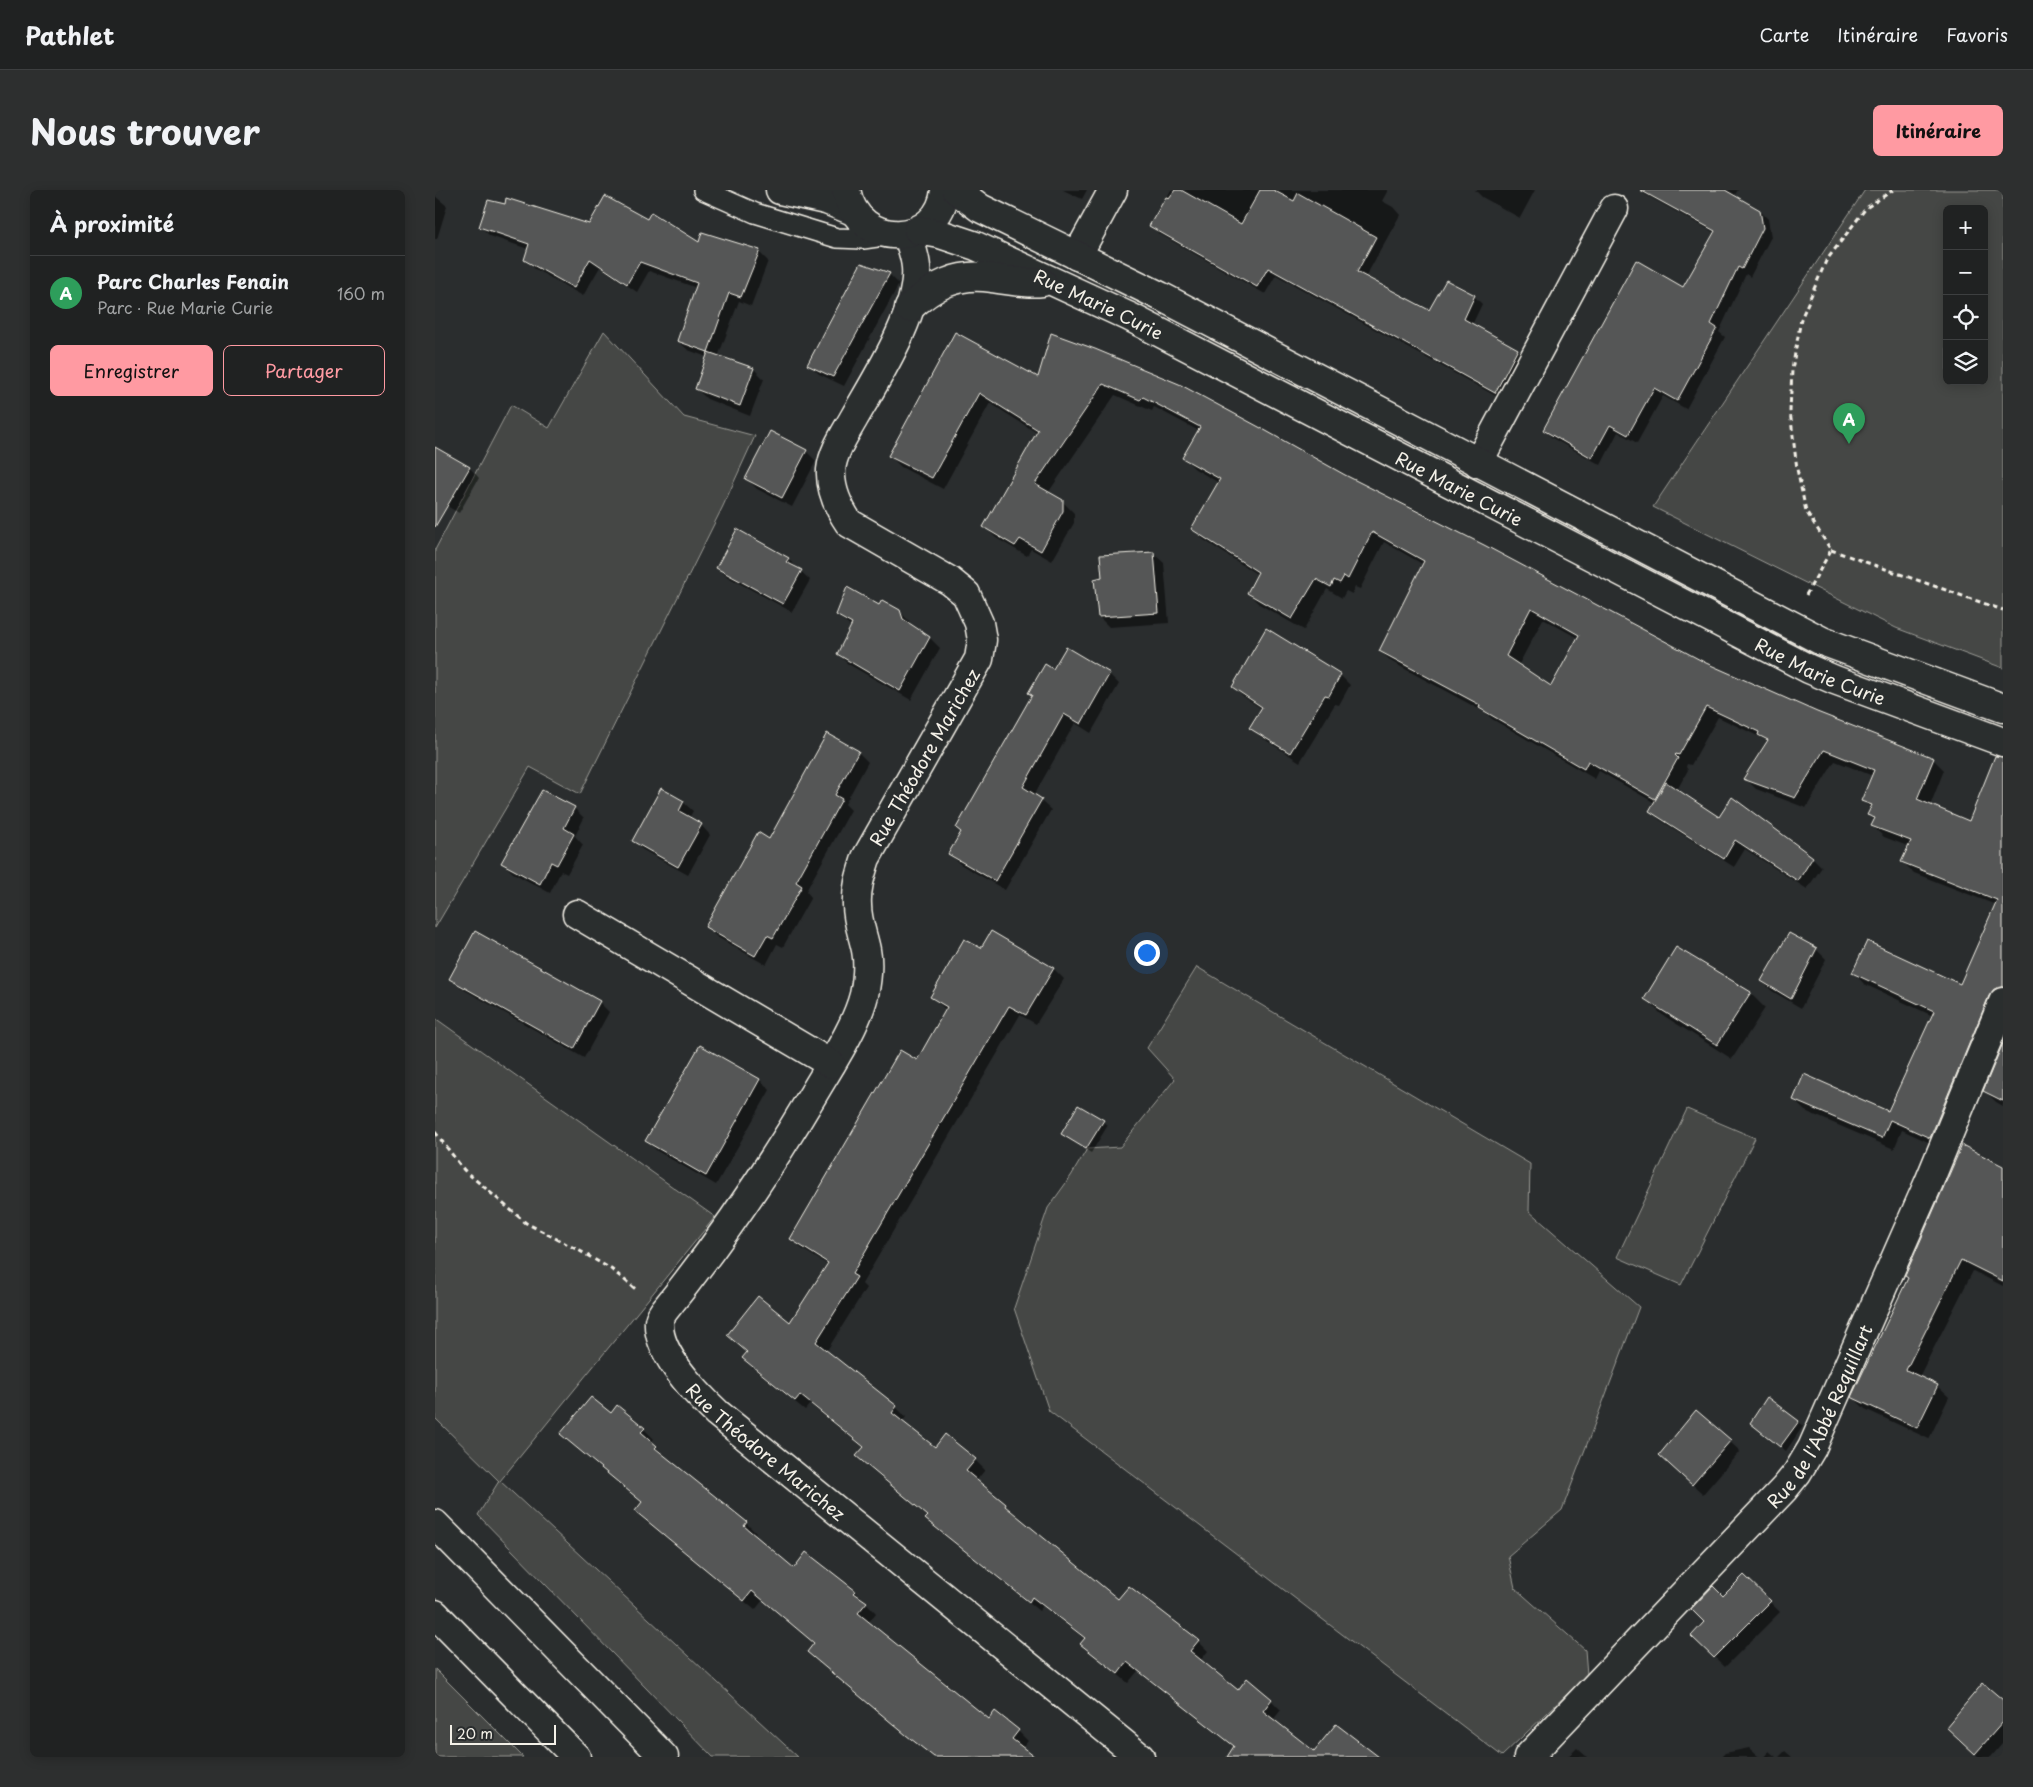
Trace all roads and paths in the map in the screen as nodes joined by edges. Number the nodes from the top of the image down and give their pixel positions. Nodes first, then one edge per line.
1 (703, 190) edge
2 (780, 190) edge
3 (945, 190) edge
4 (956, 190) edge
5 (1113, 190) edge
6 (1893, 190) edge
7 (850, 200) edge
8 (1614, 209) dead end
9 (906, 233) junction
10 (1077, 256) junction
11 (1052, 281) junction
12 (909, 308) junction
13 (1478, 463) junction
14 (1831, 550) junction
15 (1803, 601) dead end
16 (2003, 610) edge
17 (2003, 708) edge
18 (2003, 742) edge
19 (577, 914) dead end
20 (2003, 1002) edge
21 (831, 1064) junction
22 (435, 1132) edge
23 (664, 1311) junction
24 (435, 1524) edge
25 (435, 1614) edge
26 (576, 1757) edge
27 (664, 1757) edge
28 (1141, 1757) edge
29 (1528, 1757) edge

1 - 9 lane
2 - 7 main road
3 - 9 main road
4 - 10 main road, Rue Marie Curie
5 - 10 main road, Rue Marie Curie
6 - 14 path
7 - 9 main road, Rue Marie Curie
8 - 13 main road, Rue Marie Curie
9 - 11 main road, Rue Marie Curie
9 - 12 main road, Rue Théodore Marichez
10 - 13 main road, Rue Marie Curie
11 - 12 main road
11 - 18 main road, Rue Marie Curie
12 - 21 main road, Rue Théodore Marichez
13 - 17 main road, Rue Marie Curie
14 - 15 path
14 - 16 path
19 - 21 main road
20 - 29 main road, Rue de l'Abbé Requillart
21 - 23 main road, Rue Théodore Marichez
22 - 23 path
23 - 28 main road, Rue Théodore Marichez
24 - 27 main road
25 - 26 main road

